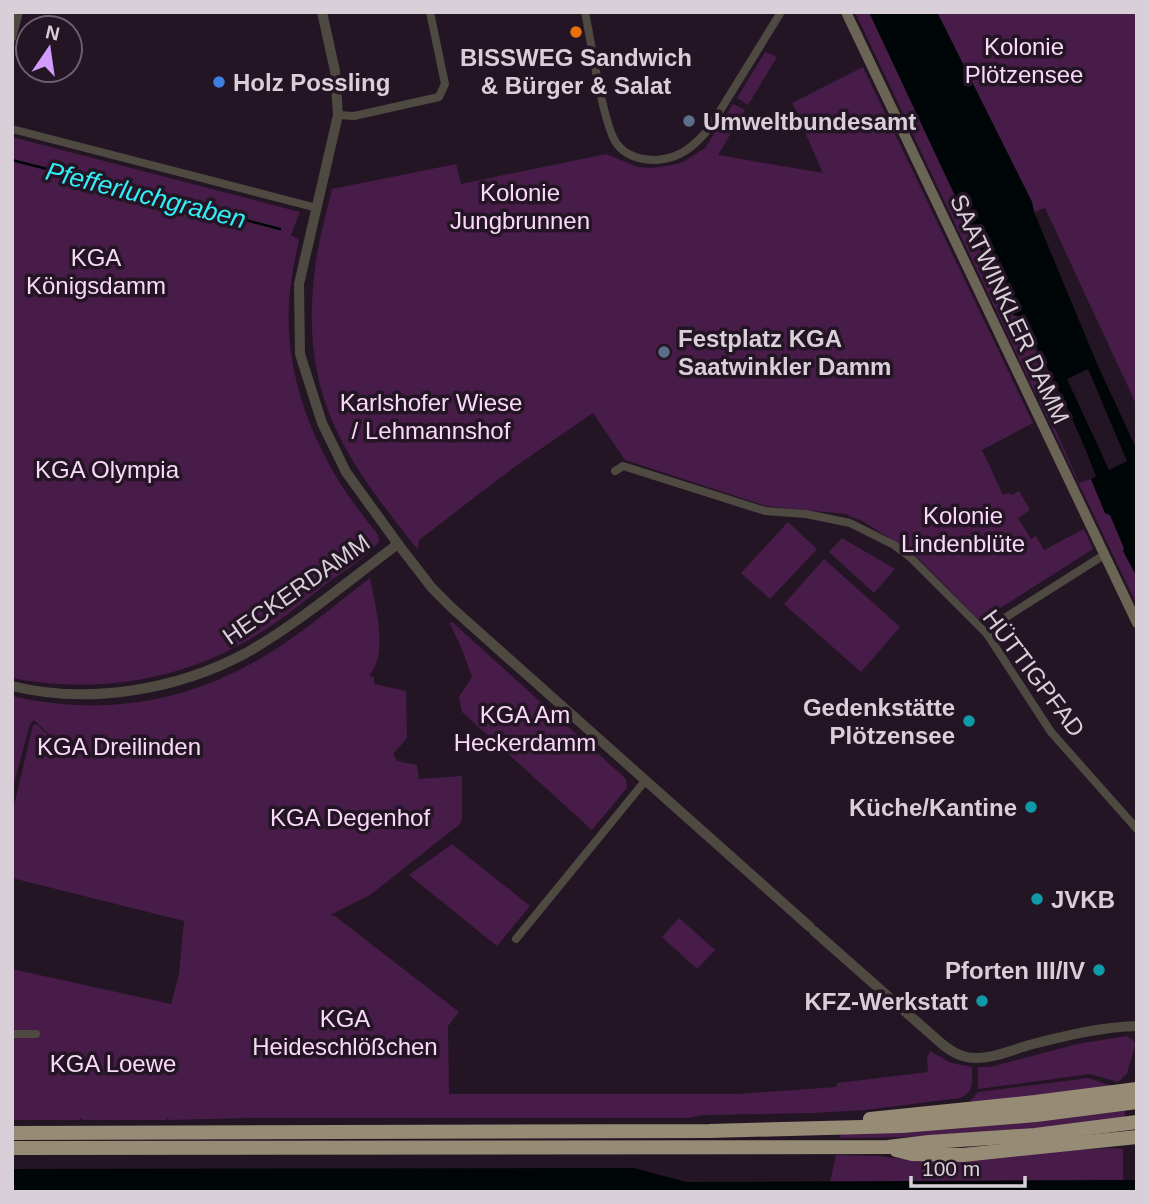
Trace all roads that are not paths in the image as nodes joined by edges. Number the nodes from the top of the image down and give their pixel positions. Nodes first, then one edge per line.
1 (19, 12) edge
2 (322, 12) edge
3 (430, 12) edge
4 (585, 12) edge
5 (781, 12) edge
6 (846, 12) edge
7 (12, 38) edge
8 (338, 114) junction
9 (12, 129) edge
10 (317, 208) junction
11 (615, 471) dead end
12 (398, 544) junction
13 (1104, 555) junction
14 (1137, 623) edge
15 (986, 634) junction
16 (12, 686) edge
17 (645, 781) junction
18 (1137, 829) edge
19 (516, 939) dead end
20 (1137, 1026) edge
21 (12, 1034) edge
22 (36, 1034) dead end
23 (1137, 1088) edge
24 (1137, 1102) edge
25 (1137, 1122) edge
26 (822, 1129) junction
27 (12, 1133) edge
28 (1137, 1137) edge
29 (888, 1147) junction
30 (12, 1148) edge

1 - 7 street
2 - 8 street
3 - 8 street
4 - 5 street
6 - 13 main road, SAATWINKLER DAMM
8 - 10 street
9 - 10 street
10 - 12 street
11 - 15 street, HÜTTIGPFAD
12 - 16 street, HECKERDAMM
12 - 17 street
13 - 14 main road, SAATWINKLER DAMM
13 - 15 street
15 - 18 street, HÜTTIGPFAD
17 - 19 street
17 - 20 street
21 - 22 street
23 - 26 highway
24 - 26 highway
25 - 29 highway
26 - 27 highway
28 - 29 highway
29 - 30 highway

